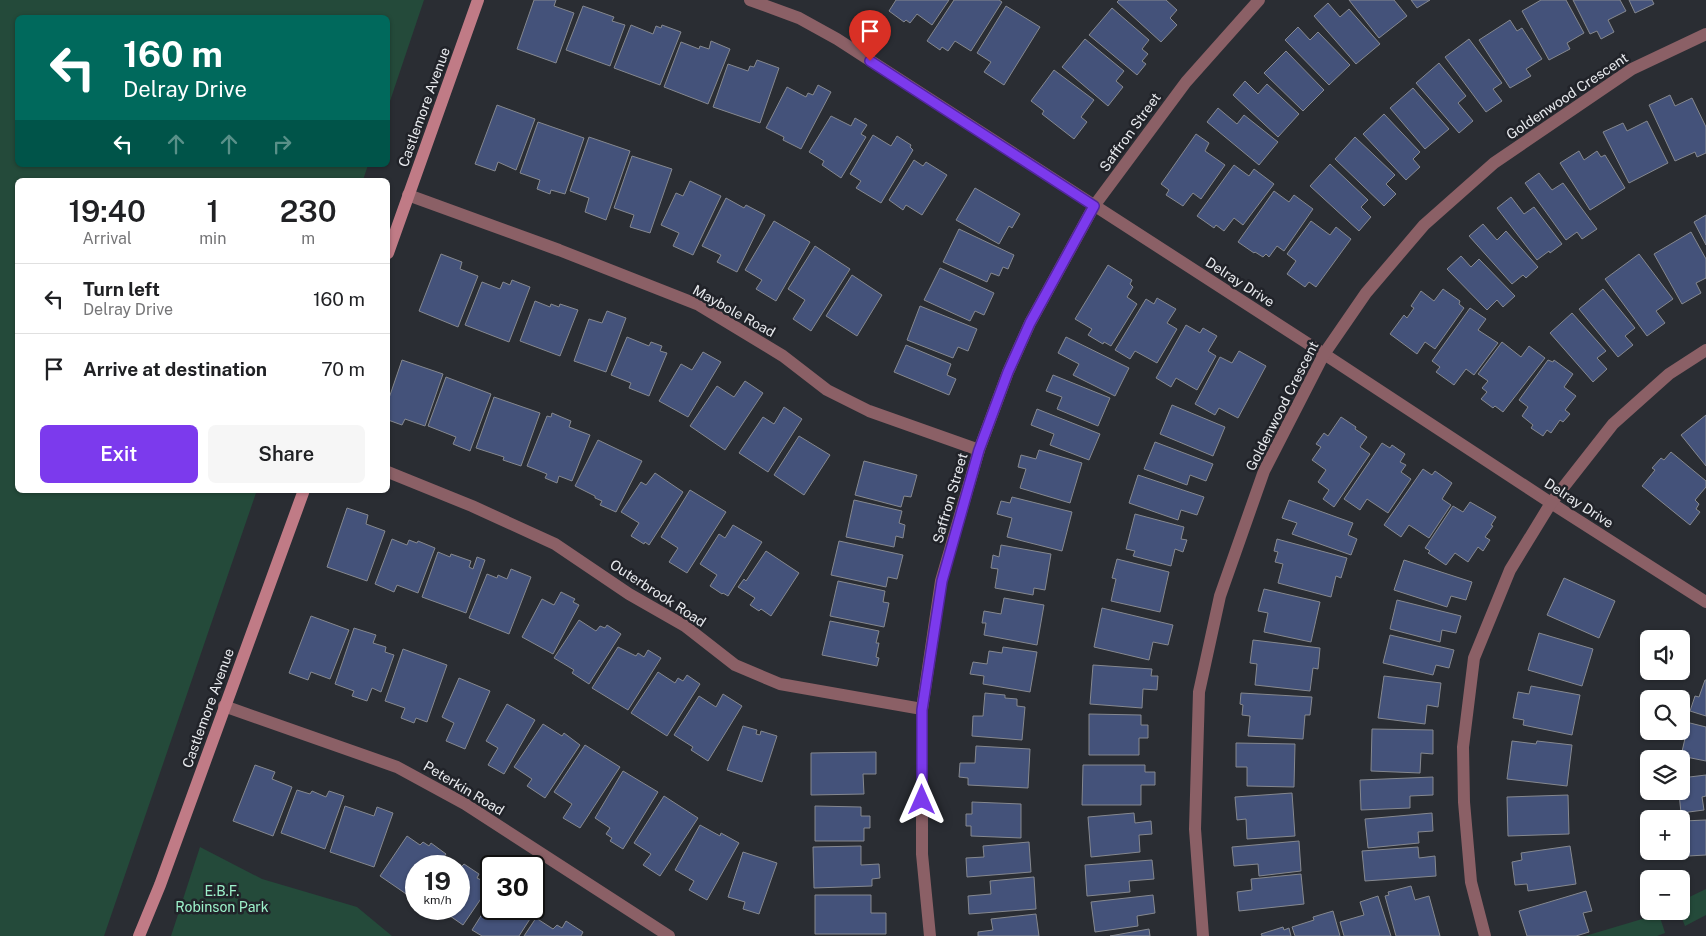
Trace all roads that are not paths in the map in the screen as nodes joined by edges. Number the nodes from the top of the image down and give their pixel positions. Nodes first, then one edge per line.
1 (478, 0) edge
2 (750, 0) edge
3 (1260, 0) edge
4 (1706, 34) edge
5 (408, 195) junction
6 (1094, 206) junction
7 (390, 247) edge
8 (1706, 350) edge
9 (1324, 354) junction
10 (979, 450) junction
11 (390, 473) edge
12 (303, 493) edge
13 (1551, 504) junction
14 (1706, 602) edge
15 (224, 706) junction
16 (922, 710) junction
17 (139, 936) edge
18 (669, 936) edge
19 (930, 936) edge
20 (1203, 936) edge
21 (1485, 936) edge

1 - 5 street, Castlemore Avenue
2 - 6 street, Delray Drive
3 - 6 street, Saffron Street
4 - 9 street, Goldenwood Crescent
5 - 7 street, Castlemore Avenue
5 - 10 street, Maybole Road
6 - 9 street, Delray Drive
6 - 10 street, Saffron Street
8 - 13 street
9 - 13 street, Delray Drive
9 - 20 street, Goldenwood Crescent
10 - 16 street, Saffron Street
11 - 16 street, Outerbrook Road
12 - 15 street, Castlemore Avenue
13 - 14 street, Delray Drive
13 - 21 street
15 - 17 street, Castlemore Avenue
15 - 18 street, Peterkin Road
16 - 19 street, Saffron Street

